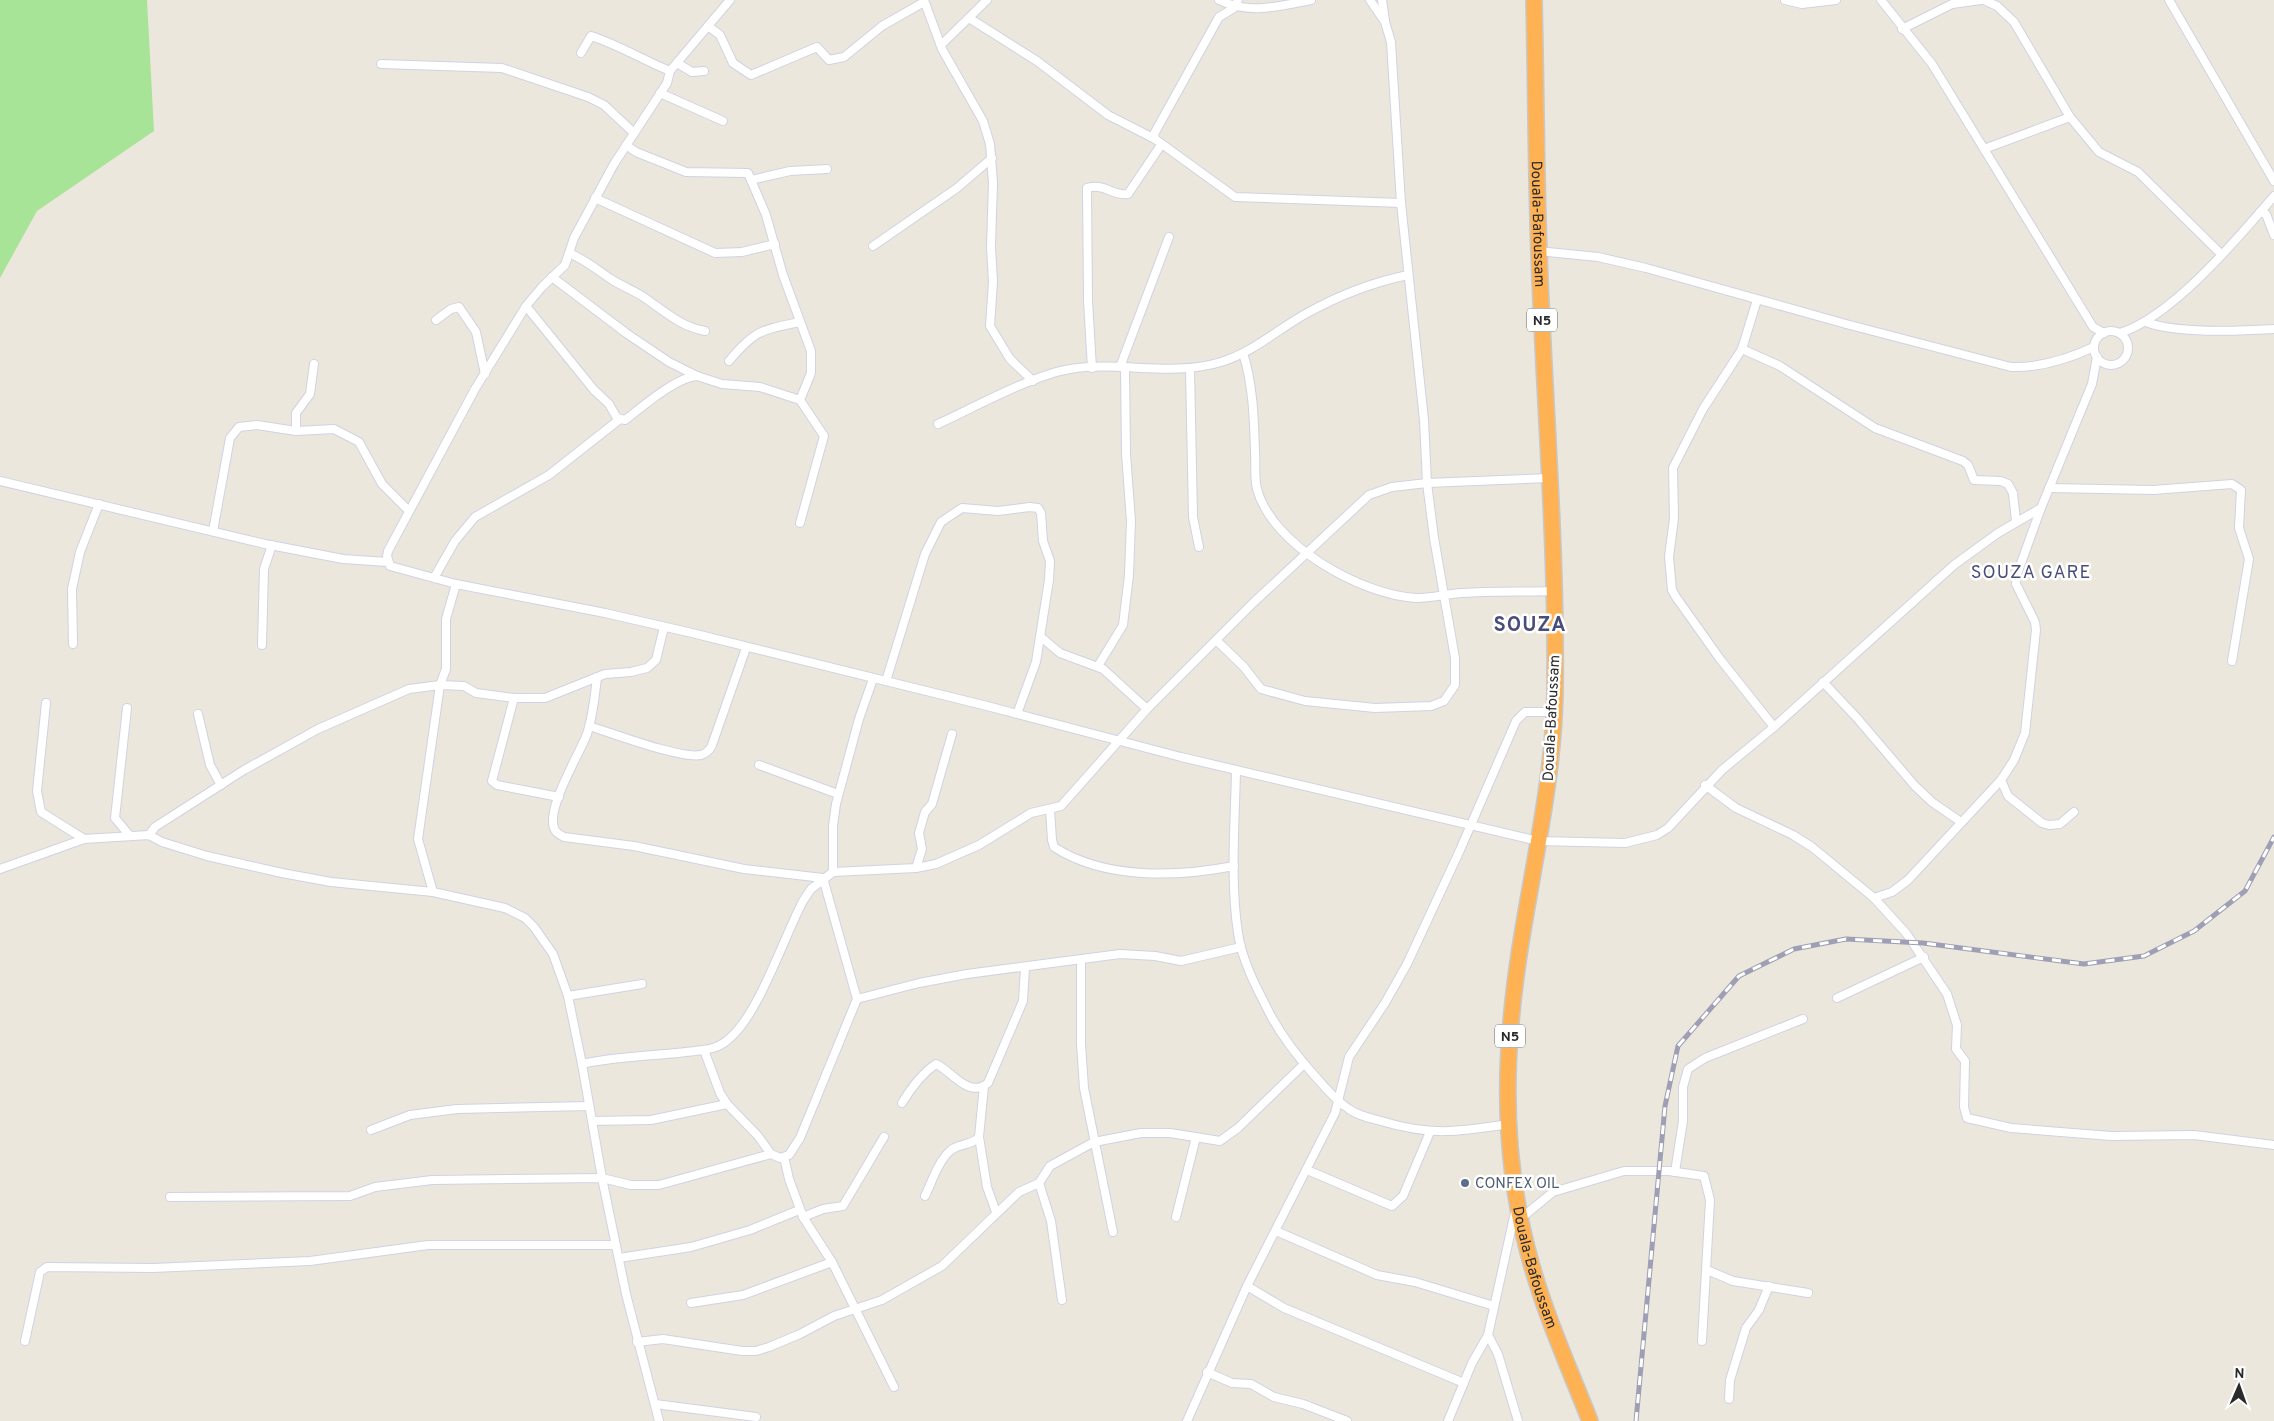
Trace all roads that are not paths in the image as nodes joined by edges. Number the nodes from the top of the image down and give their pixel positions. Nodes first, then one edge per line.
1 (730, 0) edge
2 (987, 0) edge
3 (1219, 0) edge
4 (1238, 0) edge
5 (1311, 0) edge
6 (1370, 0) edge
7 (1382, 0) edge
8 (1534, 0) edge
9 (1786, 0) edge
10 (1836, 0) edge
11 (1881, 0) edge
12 (1982, 0) edge
13 (2169, 0) edge
14 (924, 1) edge
15 (1998, 3) edge
16 (1234, 8) junction
17 (968, 18) junction
18 (1385, 22) junction
19 (708, 26) junction
20 (1902, 29) junction
21 (941, 45) junction
22 (581, 53) dead end
23 (381, 64) dead end
24 (676, 64) junction
25 (670, 71) junction
26 (704, 71) dead end
27 (660, 93) junction
28 (2070, 117) junction
29 (723, 121) dead end
30 (634, 132) junction
31 (1155, 139) junction
32 (626, 145) junction
33 (1159, 148) dead end
34 (1984, 149) junction
35 (992, 158) junction
36 (827, 169) dead end
37 (751, 180) junction
38 (2274, 181) edge
39 (2274, 196) edge
40 (595, 198) junction
41 (1401, 203) junction
42 (2260, 212) junction
43 (2274, 235) edge
44 (1169, 237) dead end
45 (775, 244) junction
46 (873, 246) dead end
47 (1538, 251) junction
48 (569, 253) junction
49 (2222, 255) junction
50 (1408, 275) junction
51 (552, 278) junction
52 (1757, 300) junction
53 (526, 306) junction
54 (436, 320) dead end
55 (800, 322) junction
56 (2146, 322) junction
57 (2274, 329) edge
58 (705, 331) dead end
59 (2104, 333) junction
60 (2120, 333) junction
61 (2094, 347) junction
62 (1742, 349) junction
63 (1243, 353) junction
64 (2097, 357) junction
65 (728, 360) dead end
66 (314, 364) dead end
67 (1122, 367) junction
68 (1092, 368) junction
69 (1190, 369) junction
70 (485, 374) junction
71 (697, 376) junction
72 (1033, 381) junction
73 (800, 400) junction
74 (620, 420) junction
75 (938, 424) dead end
76 (296, 431) junction
77 (1549, 478) junction
78 (0, 481) edge
79 (1427, 483) junction
80 (2049, 488) junction
81 (99, 504) junction
82 (2041, 508) junction
83 (409, 511) junction
84 (2016, 521) junction
85 (800, 523) dead end
86 (213, 531) junction
87 (272, 545) junction
88 (1199, 547) dead end
89 (1306, 553) junction
90 (388, 562) junction
91 (434, 578) junction
92 (456, 584) junction
93 (1553, 591) junction
94 (1444, 594) junction
95 (664, 627) junction
96 (1041, 637) junction
97 (1216, 640) junction
98 (73, 644) dead end
99 (262, 645) dead end
100 (746, 648) junction
101 (2232, 661) dead end
102 (1098, 666) junction
103 (597, 677) junction
104 (873, 679) junction
105 (886, 681) junction
106 (1823, 682) junction
107 (440, 685) junction
108 (514, 698) junction
109 (46, 702) dead end
110 (127, 708) dead end
111 (1147, 709) junction
112 (1554, 712) junction
113 (198, 714) dead end
114 (1018, 714) junction
115 (589, 726) junction
116 (1774, 727) junction
117 (952, 734) dead end
118 (1120, 741) junction
119 (759, 765) dead end
120 (1236, 770) junction
121 (2001, 780) junction
122 (220, 785) junction
123 (1705, 785) junction
124 (838, 794) junction
125 (559, 797) junction
126 (1050, 809) junction
127 (2074, 812) dead end
128 (1961, 822) junction
129 (1470, 825) junction
130 (149, 835) junction
131 (130, 836) junction
132 (84, 839) junction
133 (1538, 841) junction
134 (1234, 866) junction
135 (916, 868) junction
136 (0, 870) edge
137 (833, 872) junction
138 (823, 878) junction
139 (433, 892) junction
140 (1874, 898) junction
141 (1241, 947) junction
142 (1924, 957) junction
143 (1081, 960) junction
144 (1025, 968) junction
145 (642, 984) dead end
146 (568, 996) junction
147 (1837, 998) dead end
148 (857, 999) junction
149 (1803, 1019) dead end
150 (704, 1050) junction
151 (582, 1064) junction
152 (1304, 1064) junction
153 (984, 1086) junction
154 (1338, 1101) junction
155 (727, 1104) junction
156 (902, 1104) dead end
157 (589, 1106) junction
158 (592, 1121) junction
159 (1508, 1124) junction
160 (371, 1130) dead end
161 (1430, 1132) junction
162 (884, 1137) dead end
163 (979, 1137) junction
164 (1196, 1137) junction
165 (1094, 1142) junction
166 (2274, 1145) edge
167 (771, 1154) junction
168 (784, 1157) junction
169 (1307, 1170) junction
170 (1675, 1172) junction
171 (602, 1178) junction
172 (1039, 1183) junction
173 (925, 1196) dead end
174 (170, 1197) dead end
175 (1517, 1204) junction
176 (799, 1210) junction
177 (996, 1212) junction
178 (803, 1217) junction
179 (1176, 1217) dead end
180 (1520, 1219) junction
181 (1113, 1232) dead end
182 (1276, 1232) junction
183 (615, 1245) junction
184 (619, 1258) junction
185 (832, 1262) junction
186 (1706, 1270) junction
187 (1247, 1286) junction
188 (1769, 1286) junction
189 (1808, 1293) dead end
190 (1062, 1300) dead end
191 (691, 1303) dead end
192 (1494, 1306) junction
193 (856, 1311) junction
194 (1488, 1335) junction
195 (25, 1341) dead end
196 (1702, 1341) dead end
197 (637, 1342) junction
198 (1207, 1372) junction
199 (1464, 1383) junction
200 (894, 1387) dead end
201 (1729, 1399) dead end
202 (655, 1404) junction
203 (756, 1417) dead end
204 (659, 1421) edge
205 (1187, 1421) edge
206 (1347, 1421) edge
207 (1448, 1421) edge
208 (1518, 1421) edge
209 (1590, 1421) edge

1 - 19 street
2 - 17 street
3 - 16 street
4 - 16 street
5 - 16 street
6 - 18 street
7 - 18 street
8 - 47 highway, Douala-Bafoussam / N5
9 - 10 street
11 - 20 street
12 - 15 street
12 - 20 street
13 - 38 street
14 - 19 street
14 - 21 street
15 - 28 street
16 - 31 street
17 - 21 street
17 - 31 street
18 - 41 street
19 - 24 street
20 - 34 street
21 - 35 street
22 - 25 street
23 - 30 street
24 - 25 street
24 - 26 street
25 - 27 street
27 - 29 street
27 - 30 street
28 - 34 street
28 - 49 street
30 - 32 street
31 - 41 street
32 - 37 street
32 - 40 street
33 - 68 street
34 - 59 street
35 - 46 street
35 - 72 street
36 - 37 street
37 - 45 street
39 - 42 street
40 - 45 street
40 - 48 street
41 - 50 street
42 - 43 street
42 - 49 street
44 - 67 street
45 - 55 street
47 - 52 street
47 - 77 highway, Douala-Bafoussam / N5
48 - 51 street
48 - 58 street
49 - 56 street
50 - 63 street
50 - 79 street
51 - 53 street
51 - 71 street
52 - 61 street
52 - 62 street
53 - 70 street
53 - 74 street
54 - 70 street
55 - 65 street
55 - 73 street
56 - 57 street
56 - 60 street
59 - 60 street
59 - 61 street
60 - 64 street
61 - 64 street
62 - 84 street
62 - 116 street
63 - 69 street
63 - 89 street
64 - 80 street
66 - 76 street
67 - 68 street
67 - 69 street
67 - 102 street
68 - 72 street
69 - 88 street
70 - 83 street
71 - 73 street
71 - 74 street
72 - 75 street
73 - 85 street
74 - 91 street
76 - 83 street
76 - 86 street
77 - 79 street
77 - 93 highway, Douala-Bafoussam / N5
78 - 81 street
79 - 89 street
79 - 94 street
80 - 82 street
80 - 101 street
81 - 86 street
81 - 98 street
82 - 84 street
82 - 121 street
83 - 90 street
84 - 106 street
86 - 87 street
87 - 90 street
87 - 99 street
89 - 94 street
89 - 97 street
90 - 91 street
91 - 92 street
92 - 95 street
92 - 107 street
93 - 94 street
93 - 112 highway, Douala-Bafoussam / N5
94 - 97 street
95 - 100 street
95 - 103 street
96 - 102 street
96 - 105 street
96 - 114 street
97 - 111 street
100 - 104 street
100 - 115 street
102 - 111 street
103 - 108 street
103 - 115 street
104 - 105 street
104 - 124 street
105 - 114 street
106 - 116 street
106 - 128 street
107 - 108 street
107 - 122 street
107 - 139 street
108 - 125 street
109 - 132 street
110 - 131 street
111 - 118 street
112 - 129 street
112 - 133 highway, Douala-Bafoussam / N5
113 - 122 street
114 - 118 street
115 - 125 street
116 - 123 street
117 - 135 street
118 - 120 street
118 - 126 street
119 - 124 street
120 - 129 street
120 - 134 street
121 - 127 street
121 - 128 street
122 - 130 street
123 - 133 street
123 - 140 street
124 - 137 street
125 - 138 street
126 - 134 street
126 - 135 street
128 - 140 street
129 - 133 street
129 - 154 street
130 - 131 street
130 - 139 street
131 - 132 street
132 - 136 street
133 - 159 highway, Douala-Bafoussam / N5
134 - 141 street
135 - 137 street
137 - 138 street
138 - 148 street
138 - 150 street
139 - 146 street
140 - 142 street
141 - 143 street
141 - 152 street
142 - 147 street
142 - 166 street
143 - 144 street
143 - 165 street
144 - 148 street
144 - 153 street
145 - 146 street
146 - 151 street
148 - 168 street
149 - 170 street
150 - 151 street
150 - 155 street
151 - 157 street
152 - 154 street
152 - 164 street
153 - 156 street
153 - 163 street
154 - 161 street
154 - 169 street
155 - 158 street
155 - 167 street
157 - 158 street
157 - 160 street
158 - 171 street
159 - 161 street
159 - 175 highway, Douala-Bafoussam / N5
161 - 169 street
162 - 178 street
163 - 173 street
163 - 177 street
164 - 165 street
164 - 179 street
165 - 172 street
165 - 181 street
167 - 168 street
167 - 171 street
168 - 176 street
169 - 182 street
170 - 180 street
170 - 186 street
171 - 174 street
171 - 183 street
172 - 177 street
172 - 190 street
175 - 180 highway, Douala-Bafoussam / N5
175 - 192 street
176 - 178 street
176 - 184 street
177 - 193 street
178 - 185 street
180 - 209 highway, Douala-Bafoussam / N5
182 - 187 street
182 - 192 street
183 - 184 street
183 - 195 street
184 - 197 street
185 - 191 street
185 - 193 street
186 - 188 street
186 - 196 street
187 - 198 street
187 - 199 street
188 - 189 street
188 - 201 street
192 - 194 street
193 - 197 street
193 - 200 street
194 - 199 street
194 - 208 street
197 - 202 street
198 - 205 street
198 - 206 street
199 - 207 street
202 - 203 street
202 - 204 street

